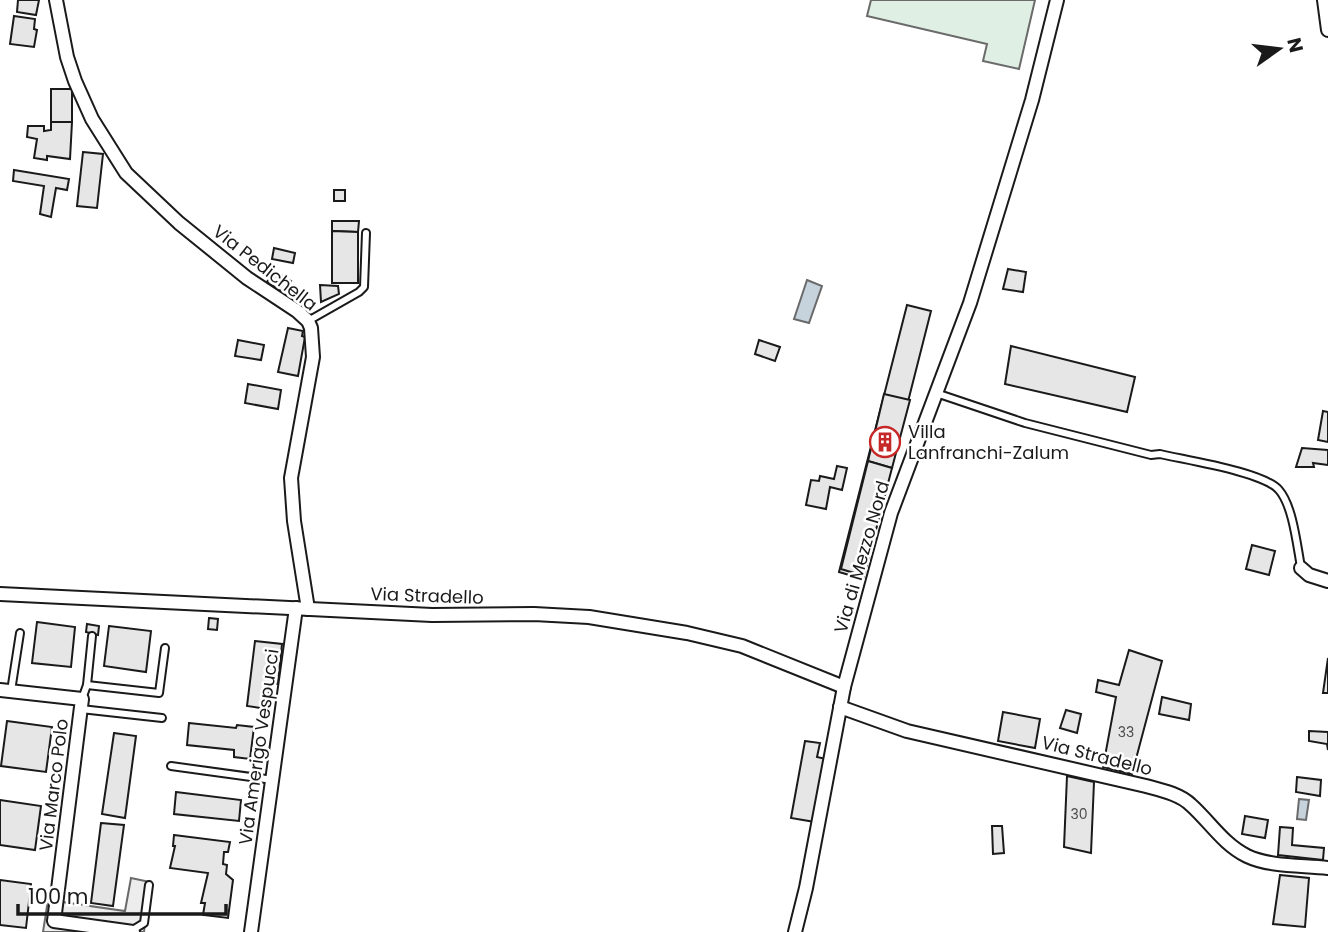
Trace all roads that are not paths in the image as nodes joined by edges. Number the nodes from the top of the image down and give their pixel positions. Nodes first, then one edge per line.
1 (56, 0) edge
2 (1057, 0) edge
3 (1324, 0) edge
4 (1328, 30) edge
5 (366, 233) dead end
6 (307, 321) junction
7 (936, 393) junction
8 (1301, 568) joint
9 (1328, 581) edge
10 (0, 594) edge
11 (302, 608) junction
12 (20, 633) dead end
13 (92, 636) dead end
14 (165, 648) dead end
15 (87, 685) junction
16 (844, 687) junction
17 (6, 690) edge
18 (82, 704) junction
19 (840, 707) junction
20 (162, 718) dead end
21 (171, 766) dead end
22 (273, 780) junction
23 (1328, 868) edge
24 (149, 884) dead end
25 (131, 932) edge
26 (251, 932) edge
27 (795, 932) edge

1 - 6 street, Via Pedichella
2 - 7 street, Via di Mezzo Nord
3 - 4 street
5 - 6 lane
6 - 11 street, Via Pedichella
7 - 8 lane
7 - 16 street, Via di Mezzo Nord
8 - 9 street
10 - 11 street, Via Stradello
11 - 16 street, Via Stradello
11 - 22 street, Via Amerigo Vespucci
12 - 17 lane
13 - 15 lane
14 - 15 lane
15 - 18 lane
16 - 19 street, Via di Mezzo Nord
17 - 18 street, Via Marco Polo
18 - 20 lane
18 - 25 street, Via Marco Polo
19 - 23 street, Via Stradello
19 - 27 street, Via di Mezzo Nord
21 - 22 lane
22 - 26 street, Via Amerigo Vespucci
24 - 25 lane

